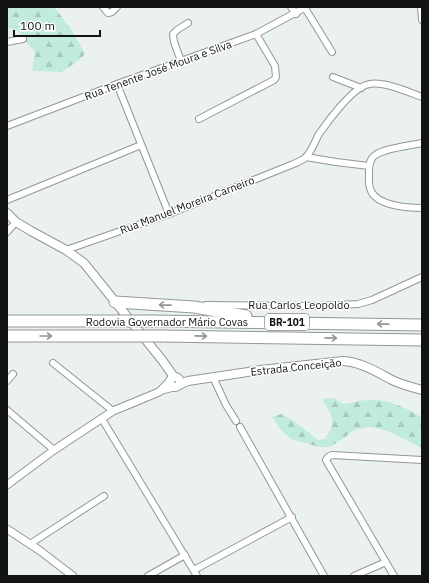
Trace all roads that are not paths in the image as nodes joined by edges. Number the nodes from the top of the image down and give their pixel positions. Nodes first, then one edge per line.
1 (103, 7) edge
2 (118, 7) edge
3 (291, 7) edge
4 (306, 7) edge
5 (421, 7) edge
6 (296, 14) junction
7 (422, 20) edge
8 (188, 24) dead end
9 (256, 34) junction
10 (23, 39) dead end
11 (7, 42) edge
12 (332, 52) dead end
13 (181, 61) junction
14 (333, 77) dead end
15 (117, 84) junction
16 (361, 88) junction
17 (422, 97) edge
18 (199, 119) dead end
19 (7, 126) edge
20 (422, 144) edge
21 (141, 145) junction
22 (306, 157) junction
23 (369, 166) junction
24 (7, 200) edge
25 (422, 208) edge
26 (7, 213) edge
27 (169, 214) junction
28 (16, 222) junction
29 (7, 232) edge
30 (66, 250) junction
31 (422, 277) edge
32 (115, 302) junction
33 (140, 304) junction
34 (194, 306) junction
35 (128, 319) junction
36 (7, 321) edge
37 (300, 322) junction
38 (422, 325) edge
39 (7, 336) edge
40 (422, 340) edge
41 (53, 362) dead end
42 (13, 374) dead end
43 (213, 377) junction
44 (7, 381) edge
45 (174, 381) junction
46 (422, 390) edge
47 (7, 410) edge
48 (113, 410) junction
49 (102, 419) junction
50 (236, 421) dead end
51 (240, 427) dead end
52 (54, 450) junction
53 (422, 460) edge
54 (7, 485) edge
55 (104, 496) dead end
56 (292, 518) junction
57 (7, 529) edge
58 (30, 544) junction
59 (185, 555) junction
60 (386, 562) junction
61 (194, 570) junction
62 (73, 576) edge
63 (148, 576) edge
64 (197, 576) edge
65 (324, 576) edge
66 (354, 576) edge
67 (394, 576) edge

1 - 2 street
3 - 6 street
4 - 6 street, Rua Tenente José Moura e Silva
4 - 12 street
5 - 7 street
6 - 9 street, Rua Tenente José Moura e Silva
8 - 13 street
9 - 13 street, Rua Tenente José Moura e Silva
9 - 18 street
10 - 11 street
13 - 15 street, Rua Tenente José Moura e Silva
14 - 16 street
15 - 19 street, Rua Tenente José Moura e Silva
15 - 21 street
16 - 17 street
16 - 22 street
20 - 23 street
21 - 24 street
21 - 27 street
22 - 23 street
22 - 27 street, Rua Manuel Moreira Carneiro
23 - 25 street
26 - 28 main road
27 - 30 street, Rua Manuel Moreira Carneiro
28 - 29 street
28 - 30 main road
30 - 32 main road
31 - 34 street, Rua Carlos Leopoldo
32 - 33 highway
32 - 35 main road
34 -> 33 highway
33 - 35 highway
34 - 37 highway
35 - 45 main road
36 - 37 highway, Rodovia Governador Mário Covas / BR-101, bridge
38 -> 37 highway, Rodovia Governador Mário Covas / BR-101
39 -> 40 highway, Rodovia Governador Mário Covas / BR-101, bridge
41 - 48 street
42 - 44 street
43 - 45 main road, Estrada Conceição
43 - 46 main road, Estrada Conceição
43 - 50 street
45 - 48 street
47 - 52 street
48 - 49 street
49 - 52 street
49 - 59 street
51 - 56 street
52 - 54 street
53 - 60 street
55 - 58 street
56 - 61 street
56 - 65 street
57 - 58 street
58 - 62 street
59 - 61 street
59 - 63 street
60 - 66 street
60 - 67 street
61 - 64 street

